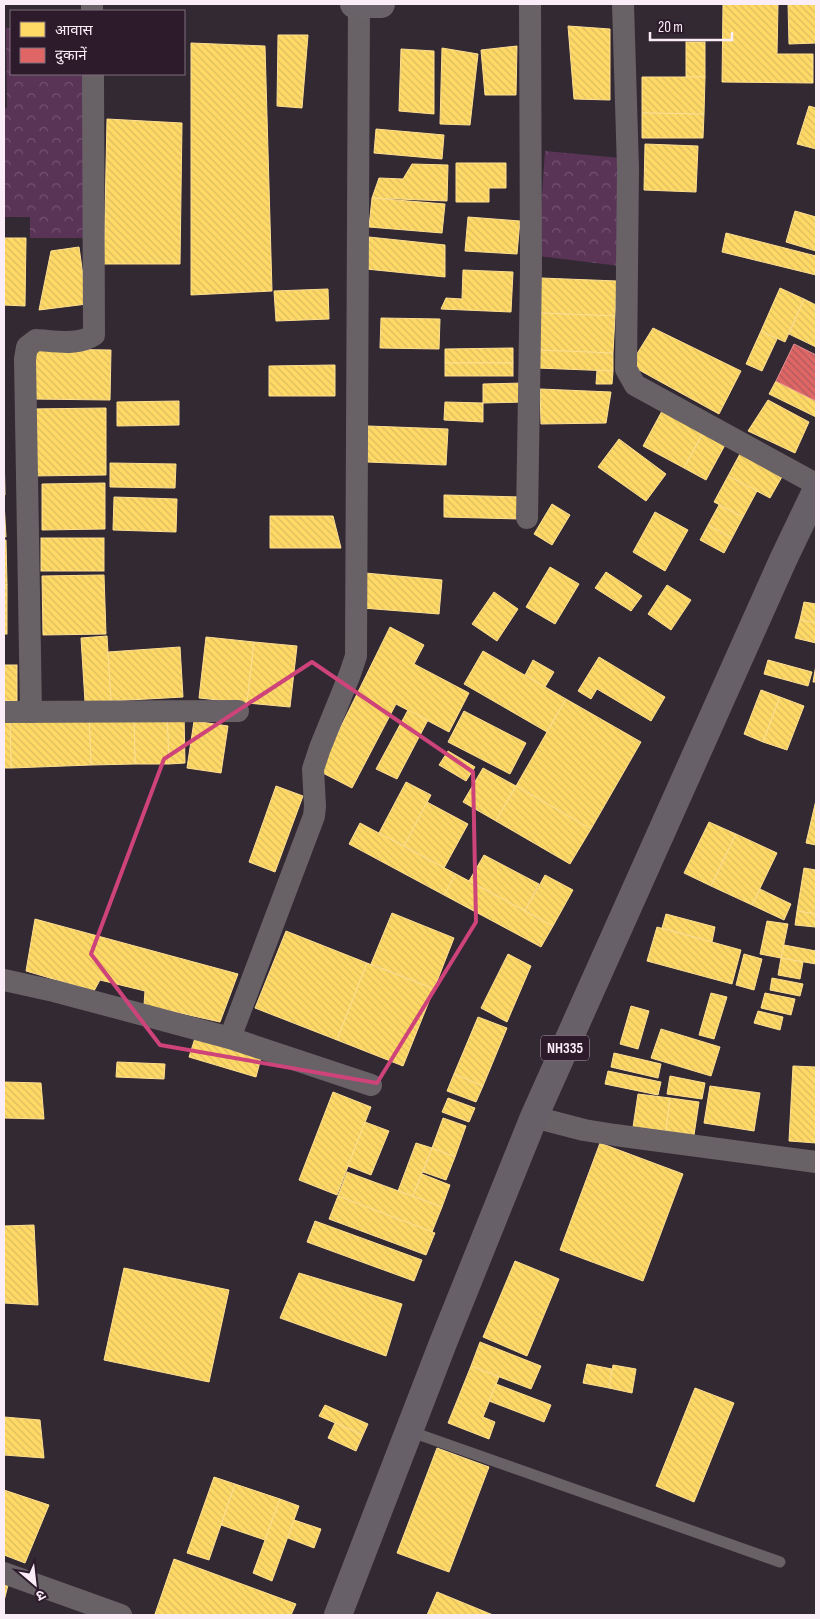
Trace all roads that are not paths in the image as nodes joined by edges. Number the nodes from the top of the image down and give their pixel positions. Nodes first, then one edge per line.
1 (354, 4) edge
2 (359, 4) edge
3 (381, 4) edge
4 (530, 4) edge
5 (623, 4) edge
6 (93, 75) edge
7 (816, 484) edge
8 (816, 492) edge
9 (527, 518) dead end
10 (238, 711) dead end
11 (4, 712) edge
12 (31, 712) junction
13 (4, 980) edge
14 (230, 1038) junction
15 (371, 1085) dead end
16 (534, 1117) junction
17 (816, 1162) edge
18 (409, 1431) junction
19 (780, 1562) dead end
20 (4, 1573) edge
21 (121, 1615) edge
22 (338, 1615) edge

1 - 2 main road
2 - 3 main road
2 - 14 street
4 - 9 street
5 - 7 street
6 - 12 street
8 - 16 highway, NH335
10 - 12 street
11 - 12 street
13 - 14 street
14 - 15 street
16 - 17 street
16 - 18 highway, NH335
18 - 19 lane
18 - 22 highway, NH335
20 - 21 street

